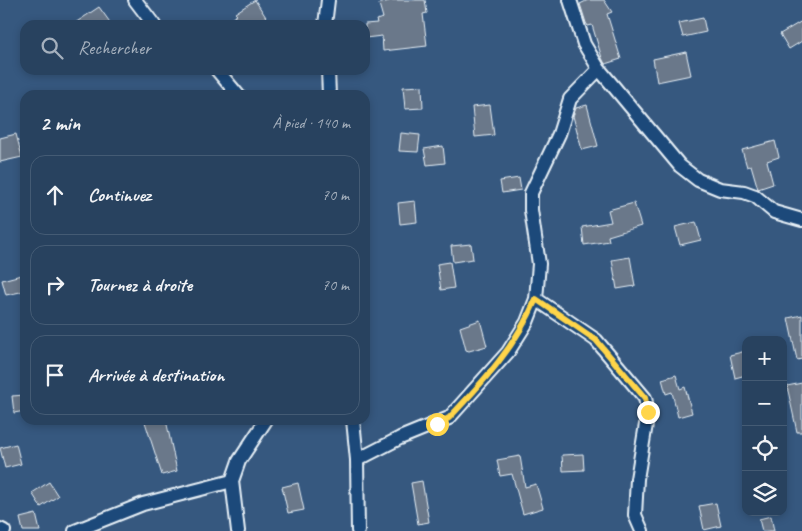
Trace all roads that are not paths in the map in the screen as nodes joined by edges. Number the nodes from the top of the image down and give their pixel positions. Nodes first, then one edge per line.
1 (135, 0) edge
2 (328, 0) edge
3 (570, 0) edge
4 (150, 20) edge
5 (326, 20) edge
6 (599, 69) junction
7 (221, 75) edge
8 (328, 75) edge
9 (234, 90) edge
10 (329, 90) edge
11 (802, 220) edge
12 (536, 299) junction
13 (263, 425) edge
14 (354, 425) edge
15 (357, 460) junction
16 (232, 481) junction
17 (0, 529) edge
18 (4, 531) edge
19 (75, 531) edge
20 (238, 531) edge
21 (358, 531) edge
22 (642, 531) edge

1 - 4 street
2 - 5 street
3 - 6 street
6 - 11 street
6 - 12 street
7 - 9 street
8 - 10 street
12 - 15 street
12 - 22 street
13 - 16 street
14 - 15 street
15 - 21 street
16 - 19 street
16 - 20 street
17 - 18 street

